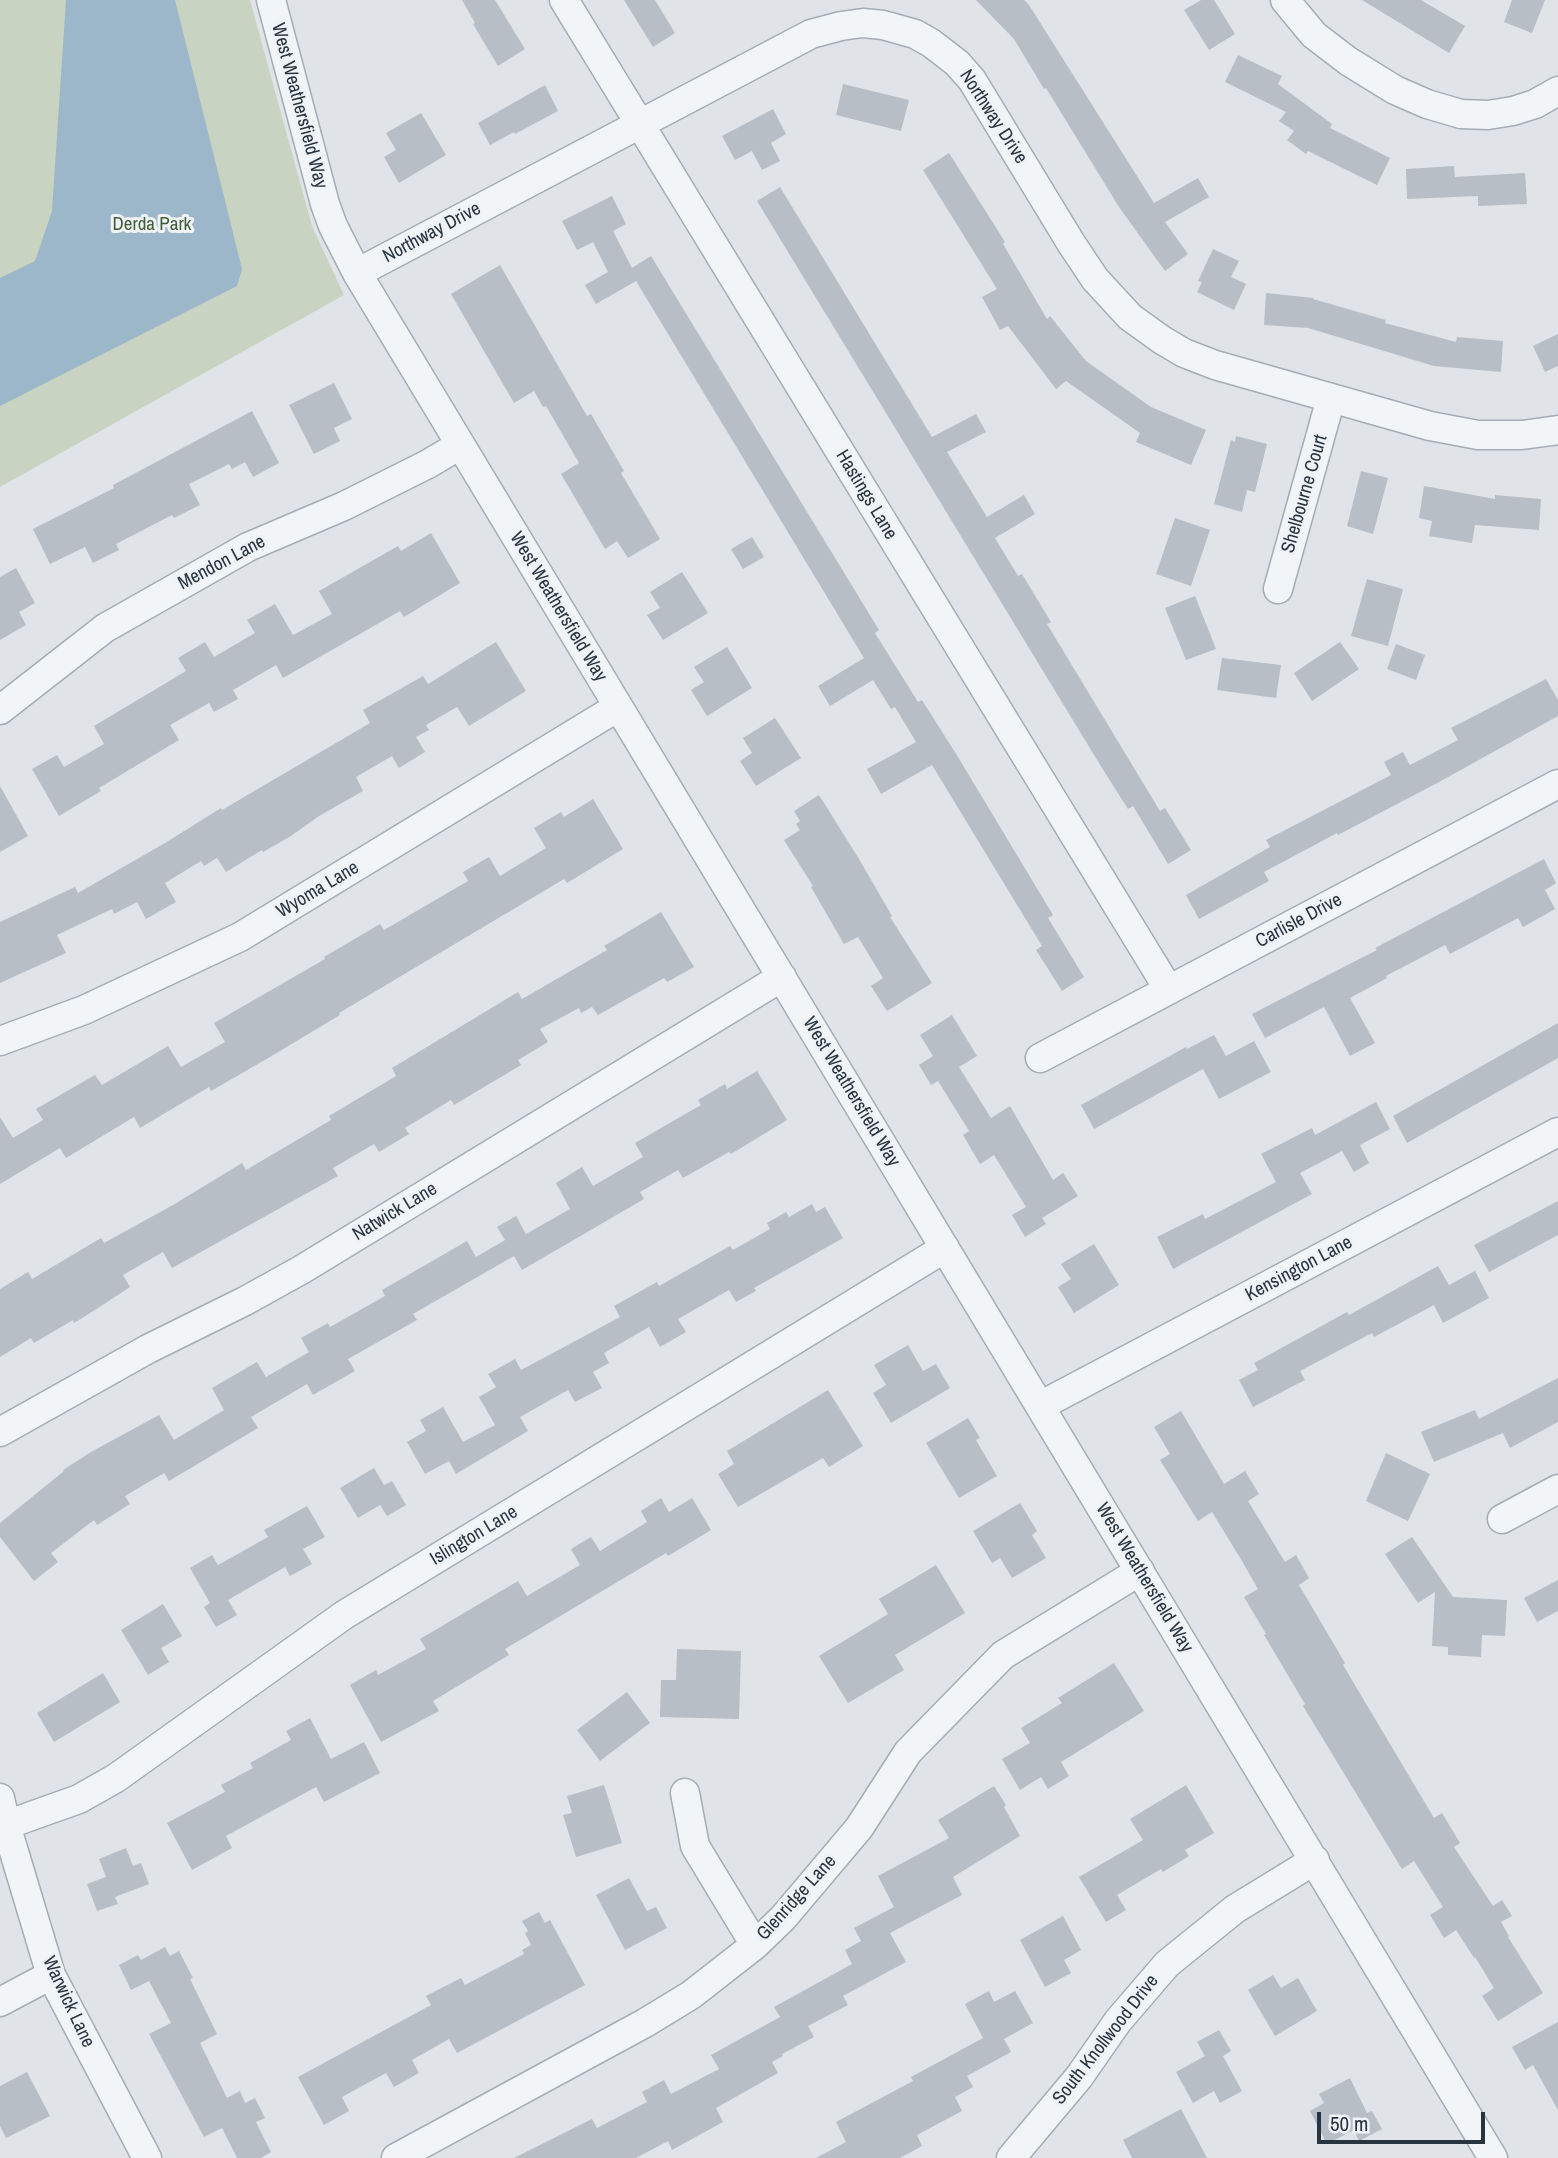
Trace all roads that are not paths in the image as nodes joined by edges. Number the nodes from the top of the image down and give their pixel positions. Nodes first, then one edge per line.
1 (271, 0) edge
2 (564, 0) edge
3 (1285, 0) edge
4 (1558, 91) edge
5 (640, 125) junction
6 (357, 273) junction
7 (1331, 398) junction
8 (1558, 430) edge
9 (460, 445) junction
10 (1278, 589) dead end
11 (618, 707) junction
12 (0, 710) edge
13 (1558, 785) edge
14 (782, 978) junction
15 (1169, 990) junction
16 (0, 1041) edge
17 (1040, 1058) dead end
18 (1558, 1132) edge
19 (945, 1248) junction
20 (1040, 1406) junction
21 (0, 1432) edge
22 (1558, 1489) edge
23 (1502, 1519) dead end
24 (1140, 1571) junction
25 (685, 1793) dead end
26 (0, 1798) edge
27 (6, 1825) junction
28 (1315, 1860) junction
29 (755, 1945) junction
30 (51, 1975) junction
31 (0, 2002) edge
32 (147, 2158) edge
33 (396, 2158) edge
34 (1011, 2158) edge
35 (1493, 2158) edge

1 - 6 street, West Weathersfield Way
2 - 5 street, Hastings Lane
3 - 4 street
5 - 6 street, Northway Drive
5 - 7 street, Northway Drive
5 - 15 street, Hastings Lane
6 - 9 street, West Weathersfield Way
7 - 8 street, Northway Drive
7 - 10 street, Shelbourne Court
9 - 11 street, West Weathersfield Way
9 - 12 street, Mendon Lane
11 - 14 street, West Weathersfield Way
11 - 16 street, Wyoma Lane
13 - 15 street, Carlisle Drive
14 - 19 street, West Weathersfield Way
14 - 21 street, Natwick Lane
15 - 17 street, Carlisle Drive
18 - 20 street, Kensington Lane
19 - 20 street, West Weathersfield Way
19 - 27 street, Islington Lane
20 - 24 street, West Weathersfield Way
22 - 23 street
24 - 28 street, West Weathersfield Way
24 - 29 street, Glenridge Lane
25 - 29 street
26 - 27 street, Warwick Lane
27 - 30 street, Warwick Lane
28 - 34 street, South Knollwood Drive
28 - 35 street, West Weathersfield Way
29 - 33 street, Glenridge Lane
30 - 31 street
30 - 32 street, Warwick Lane

